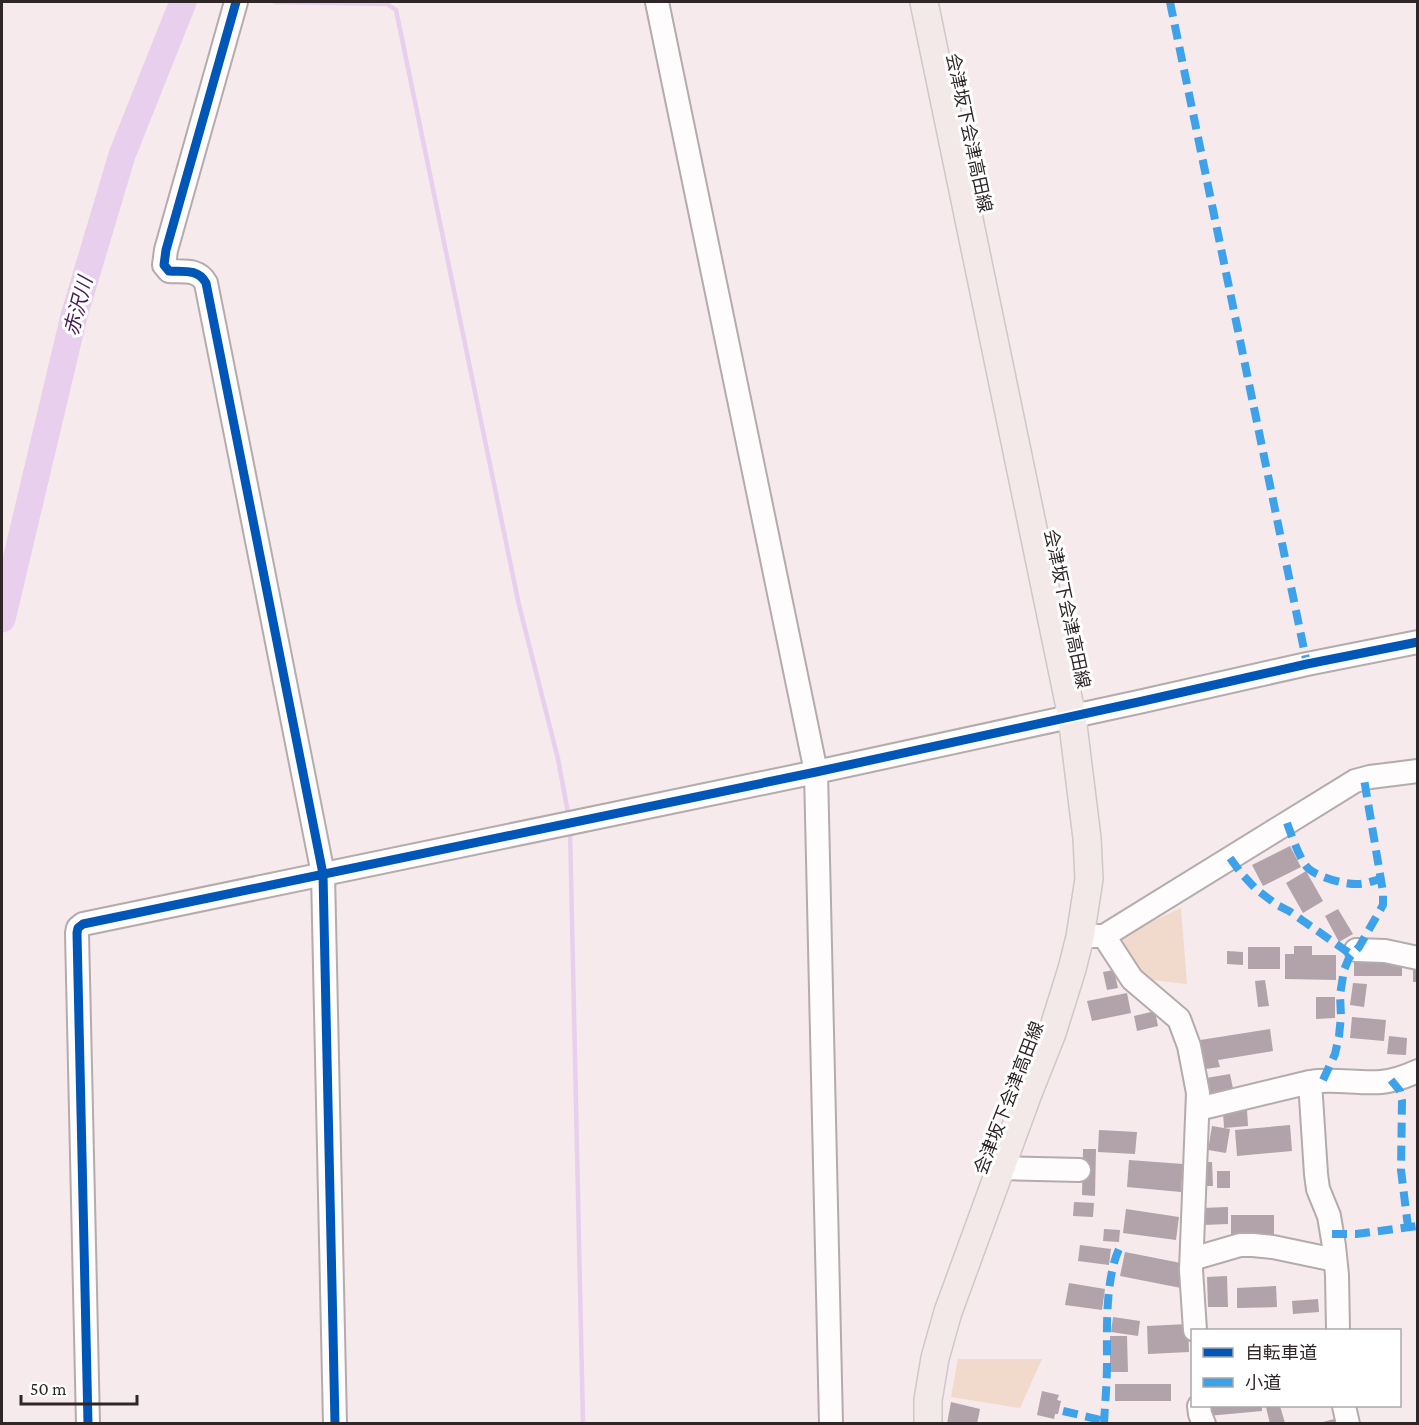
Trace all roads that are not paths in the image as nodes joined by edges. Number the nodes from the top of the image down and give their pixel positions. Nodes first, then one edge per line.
1 (236, 2) edge
2 (657, 2) edge
3 (924, 2) edge
4 (1418, 642) edge
5 (1072, 717) junction
6 (1418, 771) edge
7 (816, 772) junction
8 (323, 874) junction
9 (1092, 936) junction
10 (1356, 950) dead end
11 (1418, 958) edge
12 (1418, 1071) edge
13 (1310, 1082) junction
14 (1198, 1109) junction
15 (1000, 1168) junction
16 (1079, 1170) dead end
17 (1192, 1259) junction
18 (1335, 1260) junction
19 (1195, 1329) edge
20 (1338, 1329) edge
21 (1199, 1407) edge
22 (1344, 1407) edge
23 (88, 1424) edge
24 (334, 1424) edge
25 (831, 1424) edge
26 (928, 1424) edge
27 (1204, 1424) edge
28 (1347, 1424) edge

1 - 8 street
2 - 7 street
3 - 5 main road, 会津坂下会津高田線
4 - 5 street
5 - 7 street
5 - 9 main road, 会津坂下会津高田線
6 - 9 street
7 - 8 street
7 - 25 street
8 - 23 street
8 - 24 street
9 - 14 street
9 - 15 main road, 会津坂下会津高田線
10 - 11 street
12 - 13 street
13 - 14 street
13 - 18 street
14 - 17 street
15 - 16 street
15 - 26 main road, 会津坂下会津高田線
17 - 18 street
17 - 19 street
18 - 20 street
21 - 27 street
22 - 28 street

